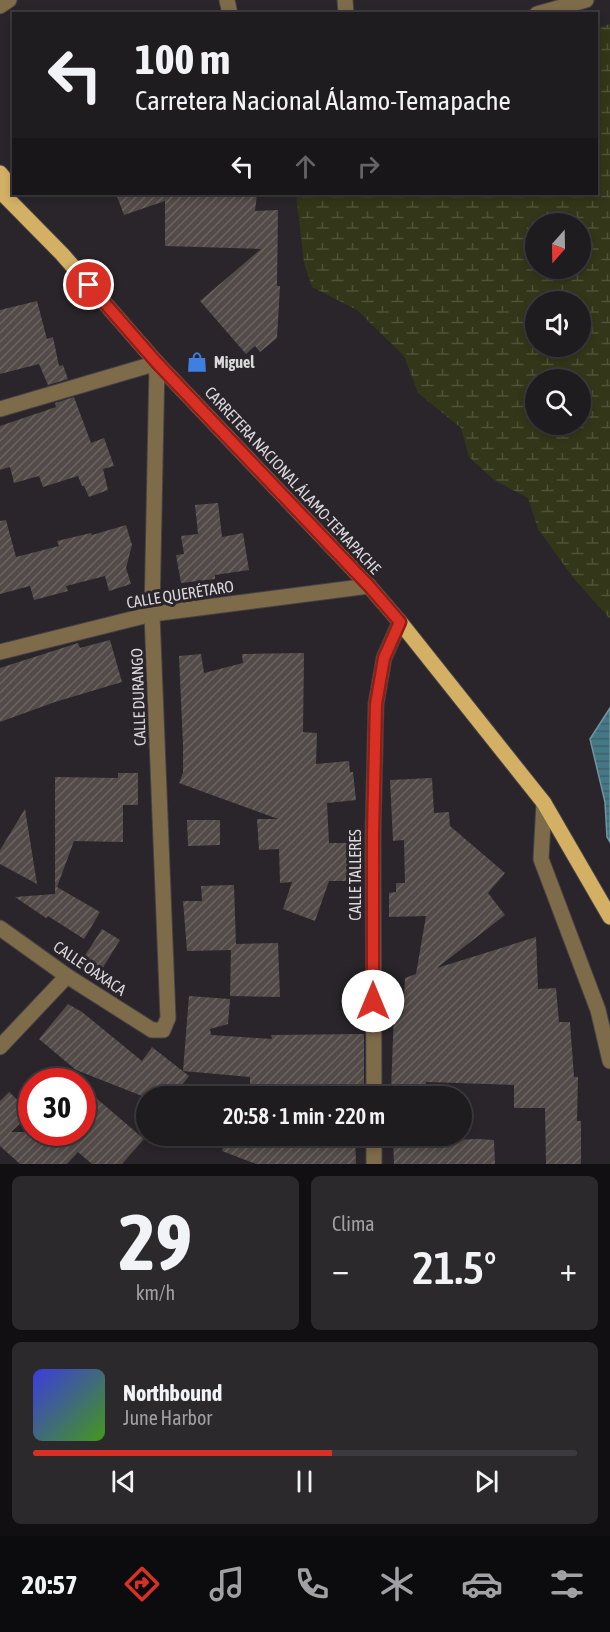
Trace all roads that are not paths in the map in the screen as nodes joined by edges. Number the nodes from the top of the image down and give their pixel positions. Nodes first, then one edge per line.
1 (9, 0) edge
2 (586, 0) edge
3 (0, 6) edge
4 (544, 12) edge
5 (14, 195) edge
6 (157, 363) junction
7 (0, 409) edge
8 (369, 586) junction
9 (152, 614) junction
10 (400, 622) junction
11 (0, 652) edge
12 (544, 803) junction
13 (610, 917) edge
14 (0, 928) edge
15 (67, 975) junction
16 (163, 1030) joint
17 (0, 1047) edge
18 (610, 1060) edge
19 (374, 1086) edge
20 (374, 1146) edge
21 (374, 1164) edge

1 - 3 street
2 - 4 street
5 - 6 main road, CARRETERA NACIONAL ÁLAMO-TEMAPACHE
6 - 7 street
6 - 8 main road, CARRETERA NACIONAL ÁLAMO-TEMAPACHE
6 - 9 street, CALLE DURANGO
8 - 9 street, CALLE QUERÉTARO
8 - 10 main road, CARRETERA NACIONAL ÁLAMO-TEMAPACHE
9 - 11 street, CALLE QUERÉTARO
9 - 16 street, CALLE DURANGO
10 - 12 main road, CARRETERA NACIONAL ÁLAMO-TEMAPACHE
10 - 19 street, CALLE TALLERES
12 - 13 main road, CARRETERA NACIONAL ÁLAMO-TEMAPACHE
12 - 18 street
14 - 15 street, CALLE OAXACA
15 - 16 street, CALLE OAXACA
15 - 17 street
20 - 21 street

